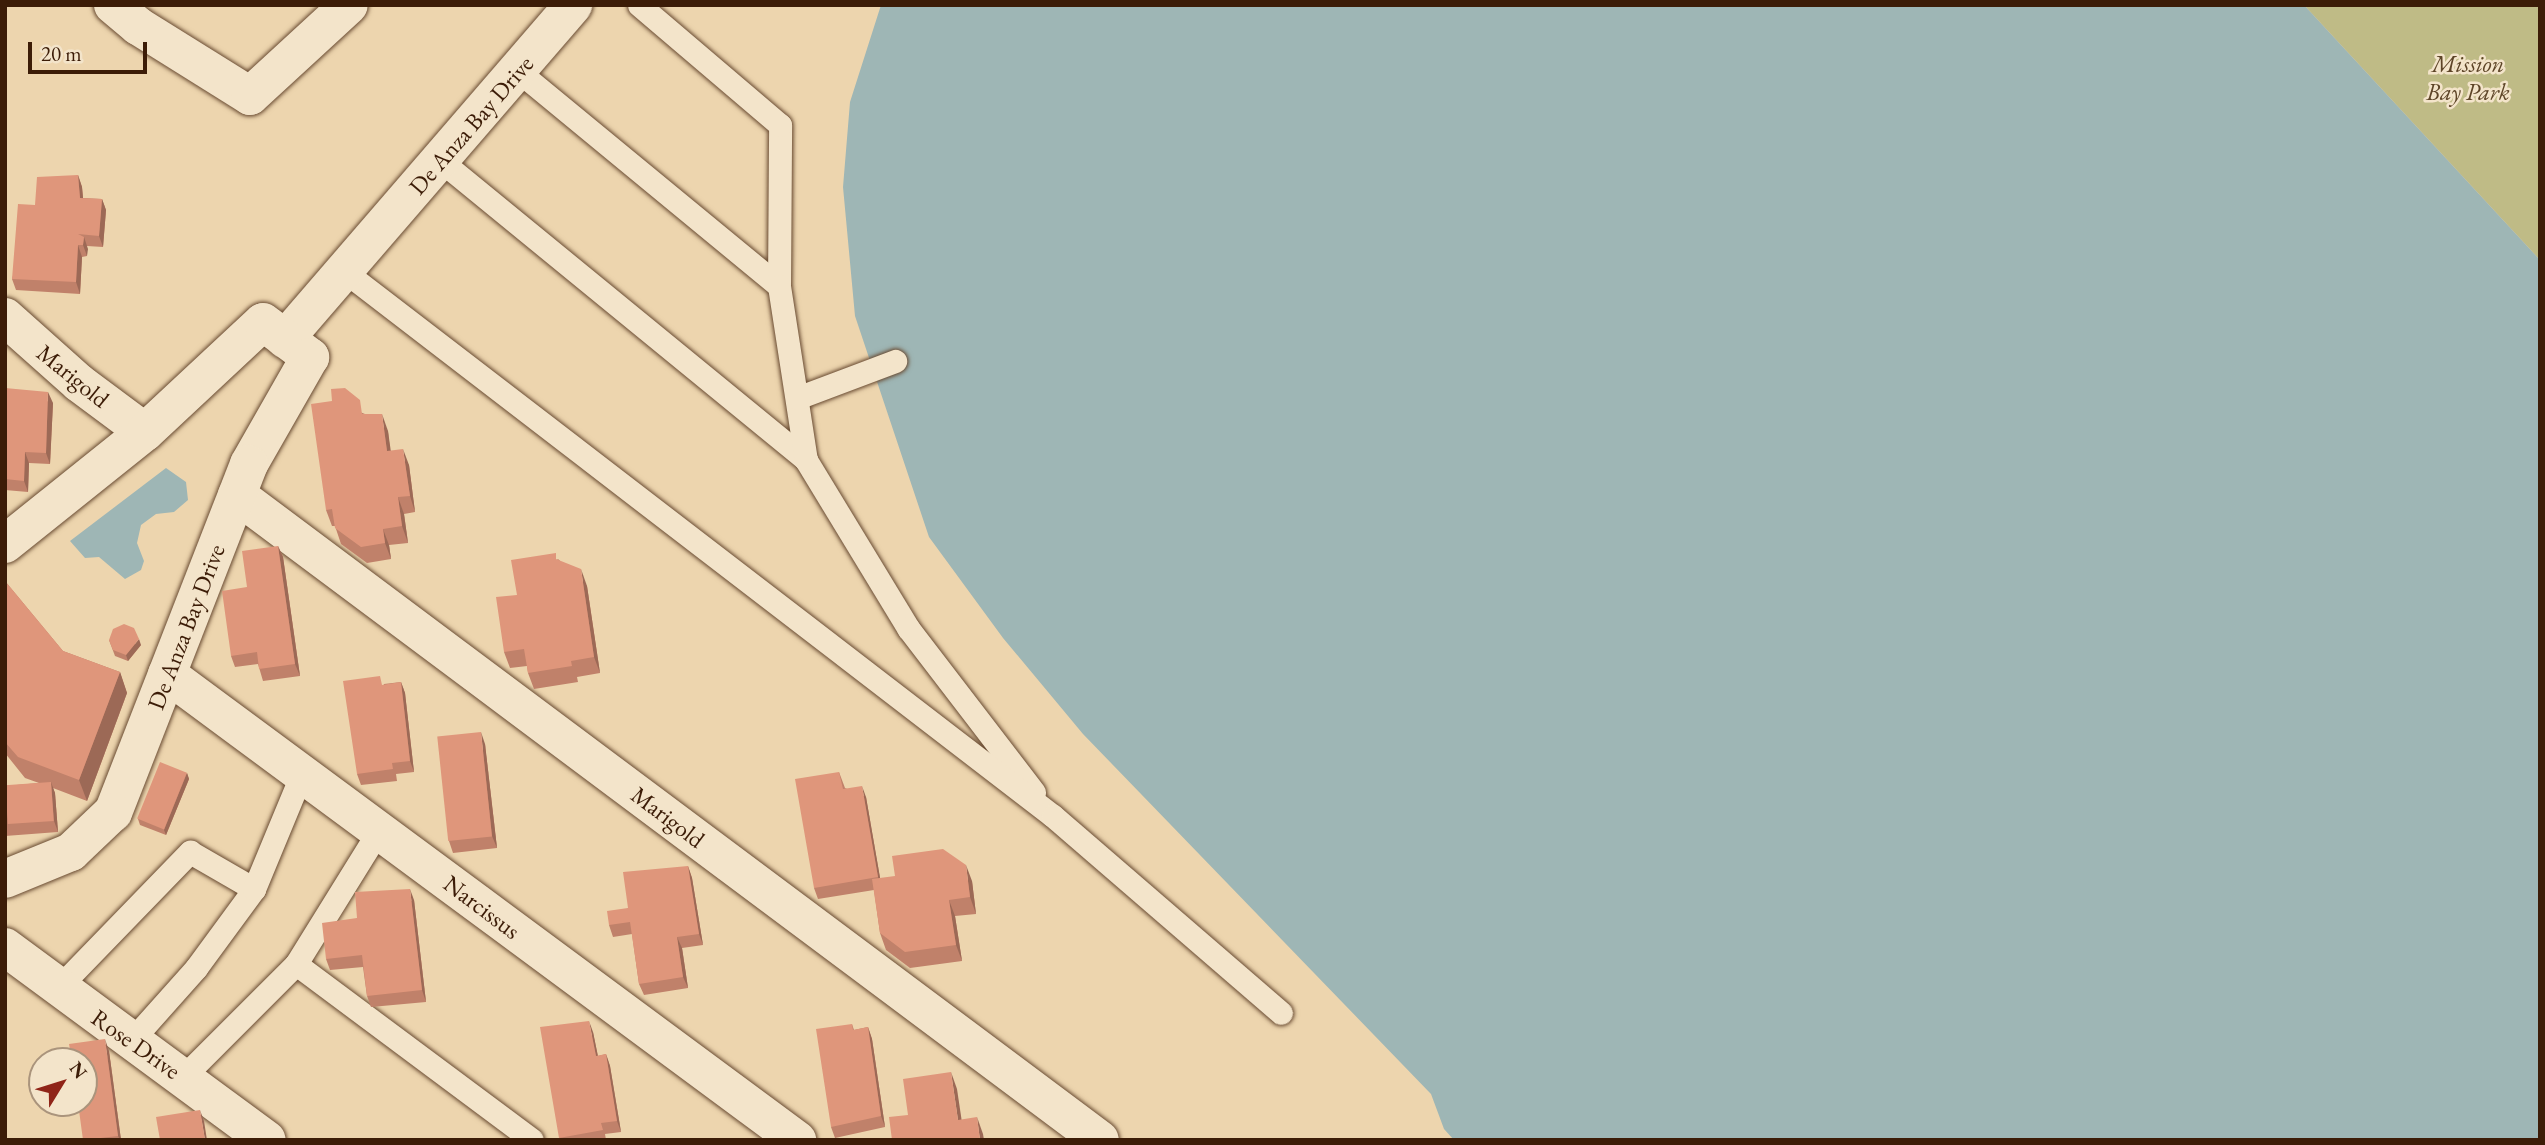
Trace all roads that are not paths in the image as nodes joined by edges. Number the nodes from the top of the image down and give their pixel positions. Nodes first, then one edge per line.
1 (113, 5) edge
2 (349, 5) edge
3 (573, 5) edge
4 (639, 5) edge
5 (518, 71) junction
6 (441, 161) junction
7 (344, 271) junction
8 (779, 286) junction
9 (5, 317) edge
10 (285, 339) junction
11 (895, 361) dead end
12 (797, 398) junction
13 (145, 432) junction
14 (806, 460) junction
15 (237, 495) junction
16 (5, 544) edge
17 (167, 674) junction
18 (302, 773) junction
19 (1053, 816) junction
20 (379, 830) junction
21 (5, 879) edge
22 (254, 889) junction
23 (5, 947) edge
24 (296, 964) junction
25 (58, 988) junction
26 (1281, 1013) dead end
27 (131, 1041) junction
28 (183, 1077) junction
29 (267, 1140) edge
30 (532, 1140) edge
31 (797, 1140) edge
32 (1100, 1140) edge

1 - 2 street
3 - 5 street, De Anza Bay Drive
4 - 8 lane
5 - 6 street, De Anza Bay Drive
5 - 8 lane
6 - 7 street, De Anza Bay Drive
6 - 14 lane
7 - 10 street, De Anza Bay Drive
7 - 19 lane
8 - 12 lane
9 - 13 street, Marigold
10 - 13 street, De Anza Bay Drive
10 - 15 street, De Anza Bay Drive
11 - 12 lane
12 - 14 lane
13 - 16 street, De Anza Bay Drive
14 - 19 lane
15 - 17 street, De Anza Bay Drive
15 - 32 street, Marigold
17 - 18 street, Narcissus
17 - 21 street, De Anza Bay Drive
18 - 20 street, Narcissus
18 - 22 lane
19 - 26 lane
20 - 24 lane
20 - 31 street, Narcissus
22 - 25 lane
22 - 27 lane
23 - 25 street, Rose Drive
24 - 28 lane
24 - 30 lane
25 - 27 street, Rose Drive
27 - 28 street, Rose Drive
28 - 29 street, Rose Drive

